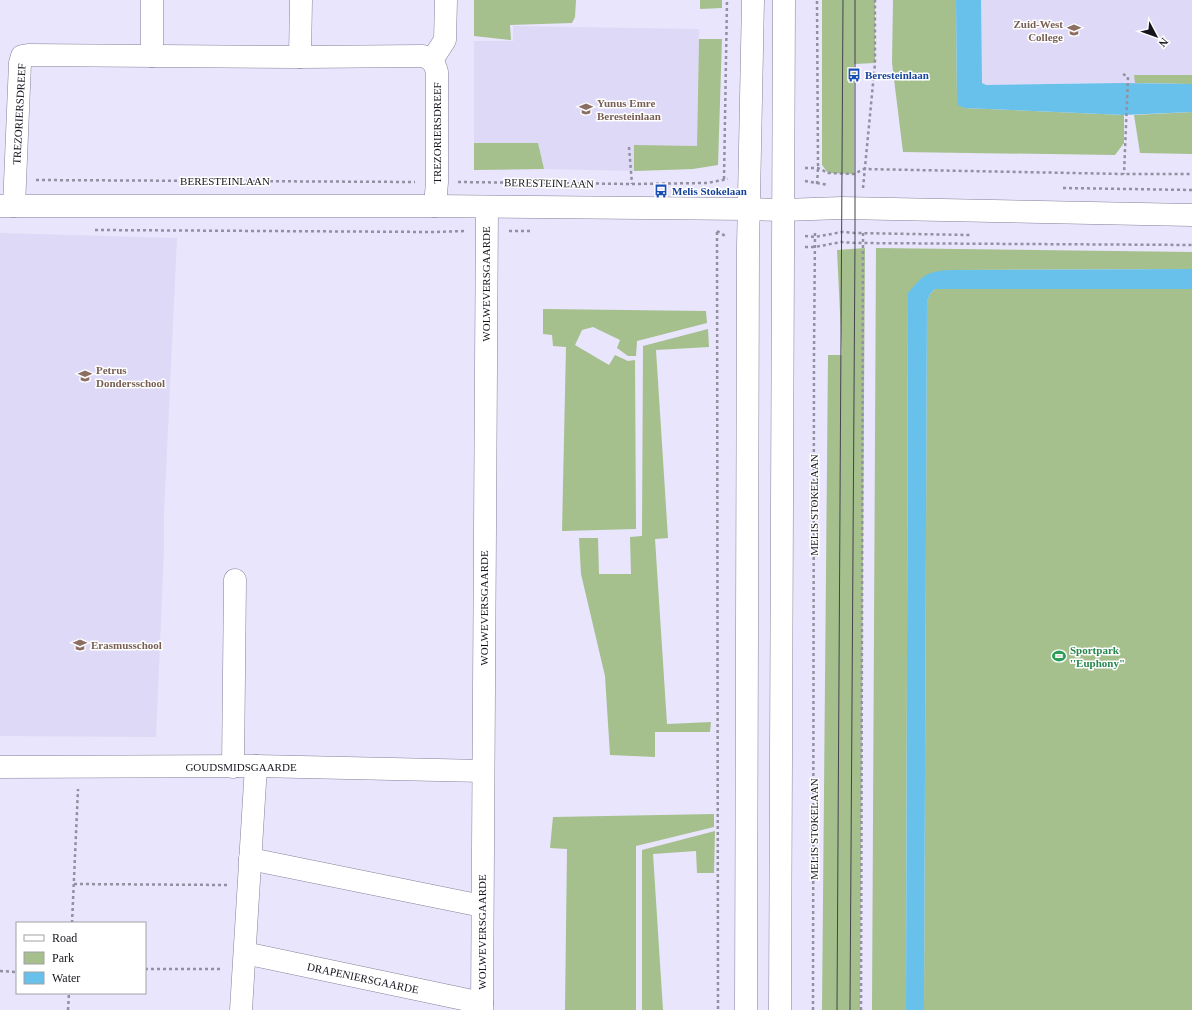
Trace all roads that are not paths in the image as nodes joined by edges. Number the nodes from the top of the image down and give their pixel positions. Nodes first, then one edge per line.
1 (152, 0) edge
2 (301, 0) edge
3 (446, 0) edge
4 (753, 0) edge
5 (784, 0) edge
6 (152, 56) junction
7 (300, 57) junction
8 (432, 60) junction
9 (7, 206) edge
10 (435, 206) junction
11 (487, 207) junction
12 (750, 209) junction
13 (783, 210) junction
14 (1192, 215) edge
15 (235, 580) dead end
16 (232, 766) junction
17 (256, 766) junction
18 (0, 767) edge
19 (483, 771) junction
20 (250, 860) junction
21 (482, 906) junction
22 (244, 961) junction
23 (482, 1006) edge
24 (241, 1010) edge
25 (746, 1010) edge
26 (780, 1010) edge

1 - 6 street
2 - 7 street
3 - 8 street
4 - 12 street
5 - 13 street
6 - 7 street, TREZORIERSDREEF
6 - 9 street, TREZORIERSDREEF
7 - 8 street, TREZORIERSDREEF
8 - 10 street, TREZORIERSDREEF
9 - 10 street
10 - 11 street
11 - 12 street
11 - 19 street, WOLWEVERSGAARDE
12 - 13 street
12 - 25 street
13 - 14 street
13 - 26 street
15 - 16 street
16 - 17 street, GOUDSMIDSGAARDE
16 - 18 street, GOUDSMIDSGAARDE
17 - 19 street, GOUDSMIDSGAARDE
17 - 20 street
19 - 21 street, WOLWEVERSGAARDE
20 - 21 street
20 - 22 street
21 - 23 street, WOLWEVERSGAARDE
22 - 23 street, DRAPENIERSGAARDE
22 - 24 street

